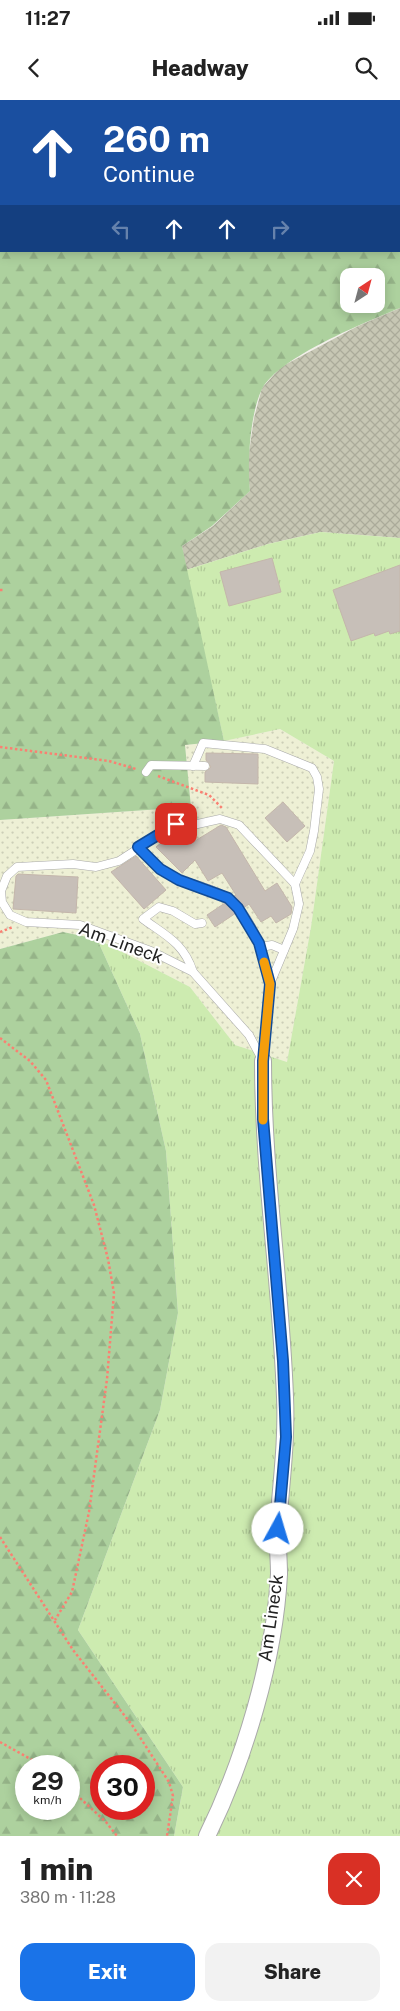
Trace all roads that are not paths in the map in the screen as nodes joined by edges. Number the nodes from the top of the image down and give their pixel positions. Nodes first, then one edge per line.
1 (193, 766) junction
2 (205, 766) dead end
3 (146, 772) road end
4 (138, 847) junction
5 (295, 884) junction
6 (202, 923) dead end
7 (261, 948) junction
8 (284, 950) junction
9 (193, 972) junction
10 (270, 984) junction
11 (263, 1061) junction
12 (207, 1836) edge

1 - 2 lane
1 - 3 lane
1 - 5 lane
4 - 5 lane, Am Lineck
4 - 7 lane
4 - 9 lane, Am Lineck
5 - 8 lane, Am Lineck
6 - 9 lane
7 - 8 lane
7 - 10 lane
8 - 10 lane, Am Lineck
9 - 11 lane, Am Lineck
10 - 11 lane, Am Lineck
11 - 12 street, Am Lineck

